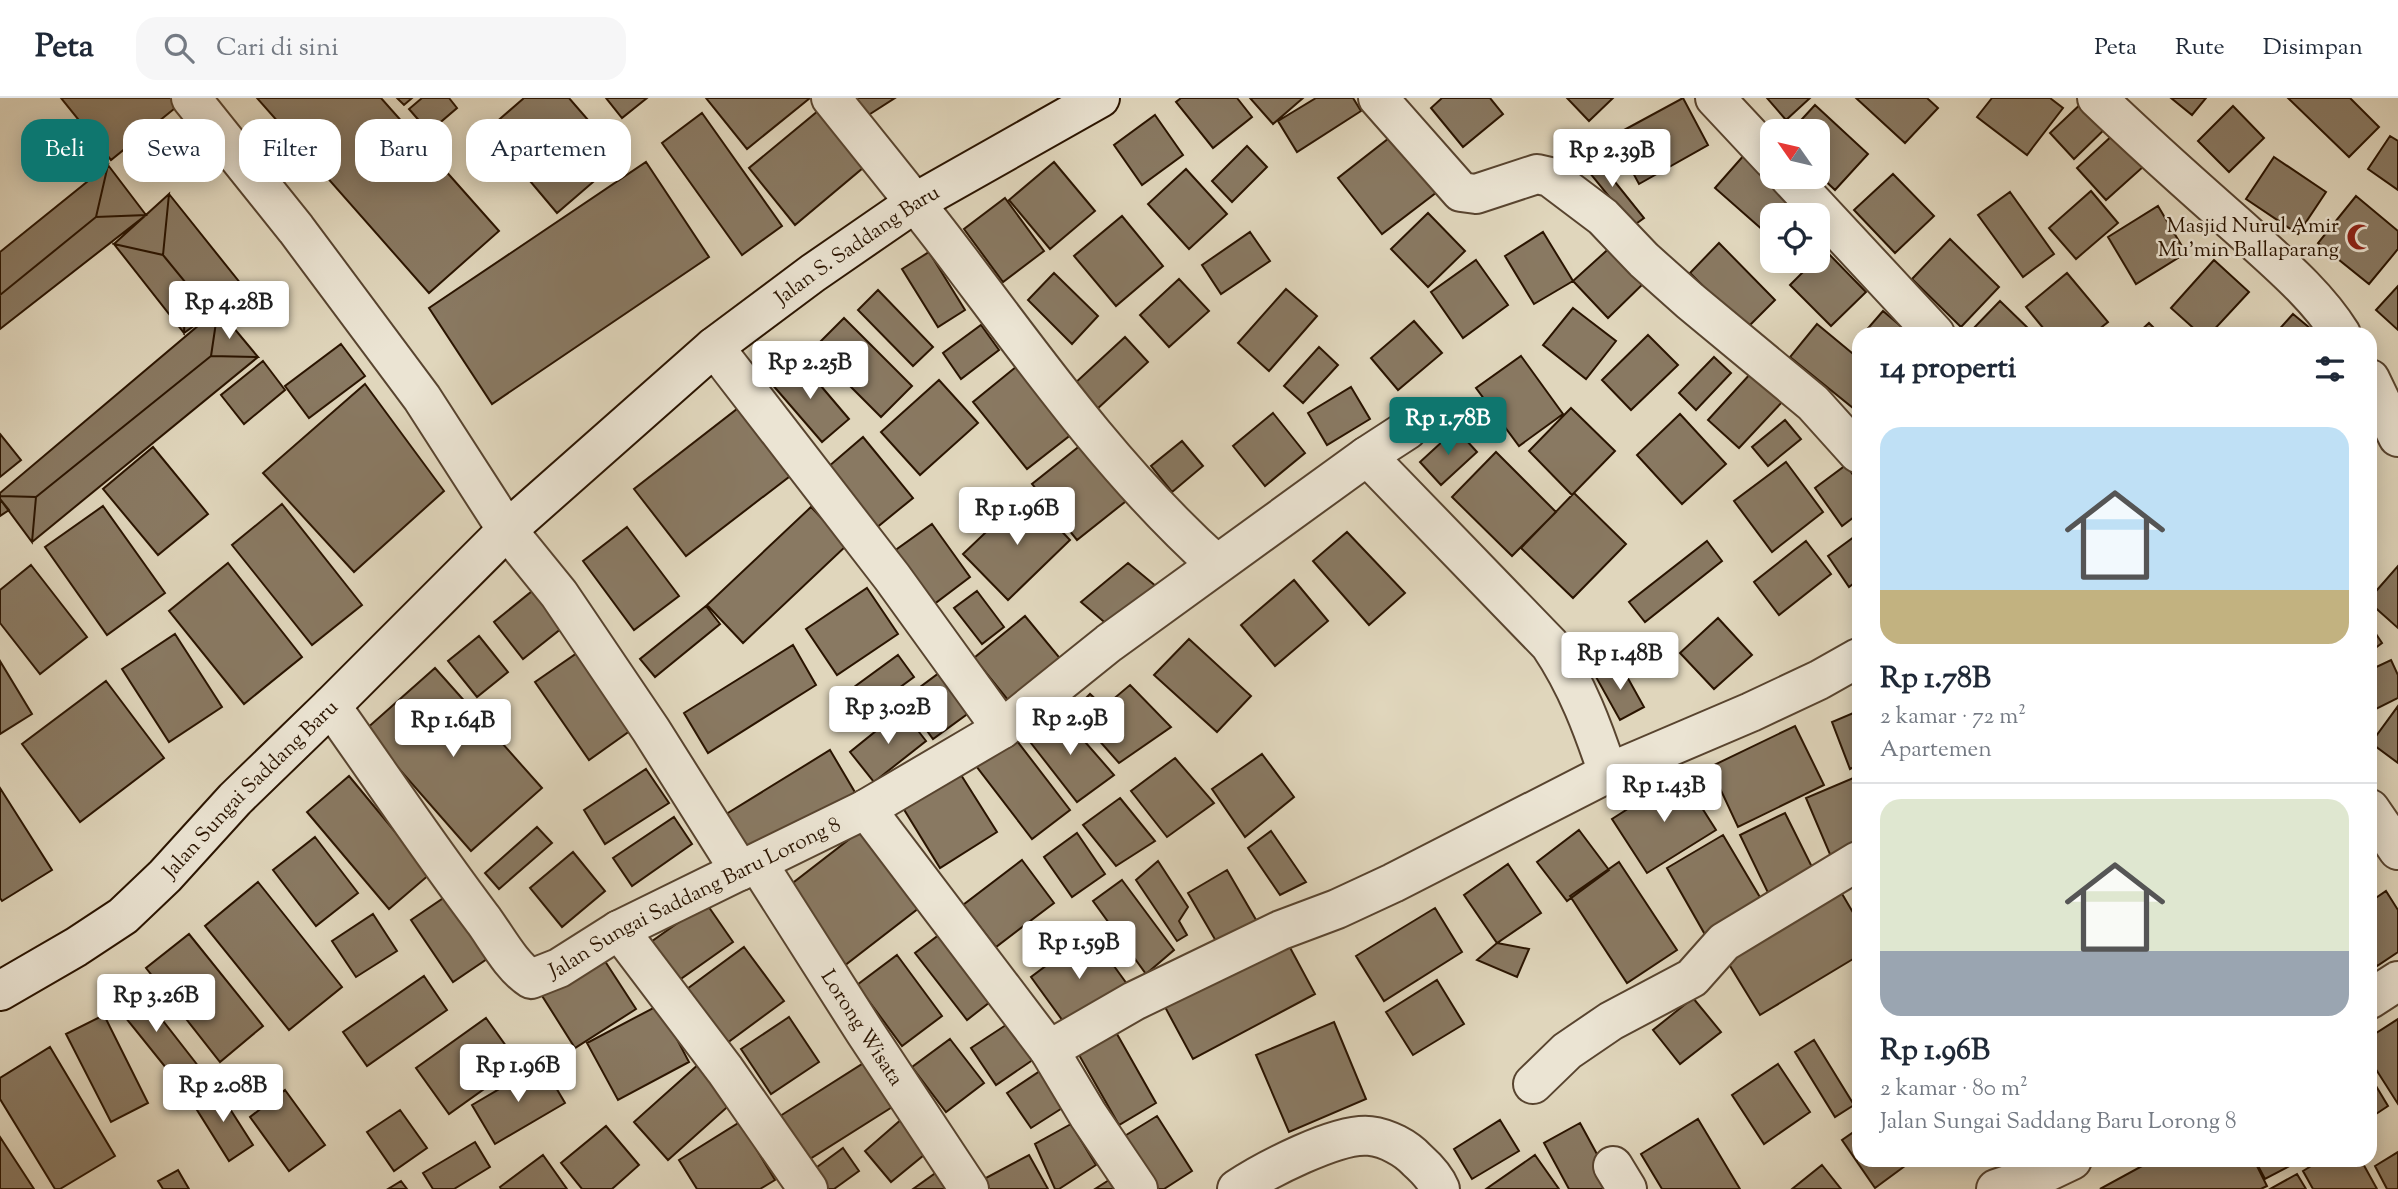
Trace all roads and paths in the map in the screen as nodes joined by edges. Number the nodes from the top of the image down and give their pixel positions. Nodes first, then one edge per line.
1 (191, 98) edge
2 (831, 98) edge
3 (1100, 98) edge
4 (1715, 98) edge
5 (2097, 98) edge
6 (1394, 104) edge
7 (1760, 146) edge
8 (1800, 189) edge
9 (916, 202) junction
10 (1928, 327) edge
11 (2337, 327) edge
12 (714, 347) junction
13 (2377, 394) edge
14 (1407, 430) dead end
15 (2398, 437) edge
16 (1852, 446) edge
17 (1367, 456) junction
18 (507, 530) junction
19 (1216, 564) junction
20 (1852, 661) edge
21 (331, 706) junction
22 (1002, 729) junction
23 (1608, 773) junction
24 (866, 809) junction
25 (2377, 819) edge
26 (2398, 850) edge
27 (1852, 865) edge
28 (749, 867) junction
29 (619, 930) junction
30 (2398, 981) edge
31 (0, 991) edge
32 (2377, 994) edge
33 (1049, 1050) junction
34 (1532, 1084) dead end
35 (2057, 1167) edge
36 (808, 1189) edge
37 (969, 1189) edge
38 (1138, 1189) edge
39 (1237, 1189) edge
40 (1440, 1189) edge
41 (1996, 1189) edge

1 - 18 street, Lorong Wisata
2 - 9 street
3 - 9 street, Jalan S. Saddang Baru
4 - 7 street
5 - 11 street
6 - 16 street
8 - 10 street
9 - 12 street, Jalan S. Saddang Baru
9 - 19 street
12 - 18 street, Jalan S. Saddang Baru
12 - 22 street
13 - 15 street
14 - 17 street, Jalan Sungai Saddang Baru Lorong 8
17 - 19 street, Jalan Sungai Saddang Baru Lorong 8
17 - 23 street
18 - 21 street, Jalan Sungai Saddang Baru
18 - 28 street, Lorong Wisata
19 - 22 street, Jalan Sungai Saddang Baru Lorong 8
20 - 23 street
21 - 29 street, Jalan Sungai Saddang Baru Lorong 8
21 - 31 street, Jalan Sungai Saddang Baru
22 - 24 street, Jalan Sungai Saddang Baru Lorong 8
23 - 33 street
24 - 28 street, Jalan Sungai Saddang Baru Lorong 8
24 - 33 street
25 - 26 street
27 - 34 street
28 - 29 street, Jalan Sungai Saddang Baru Lorong 8
28 - 37 street, Lorong Wisata
29 - 36 street
30 - 32 street
33 - 38 street
35 - 41 street
39 - 40 street

